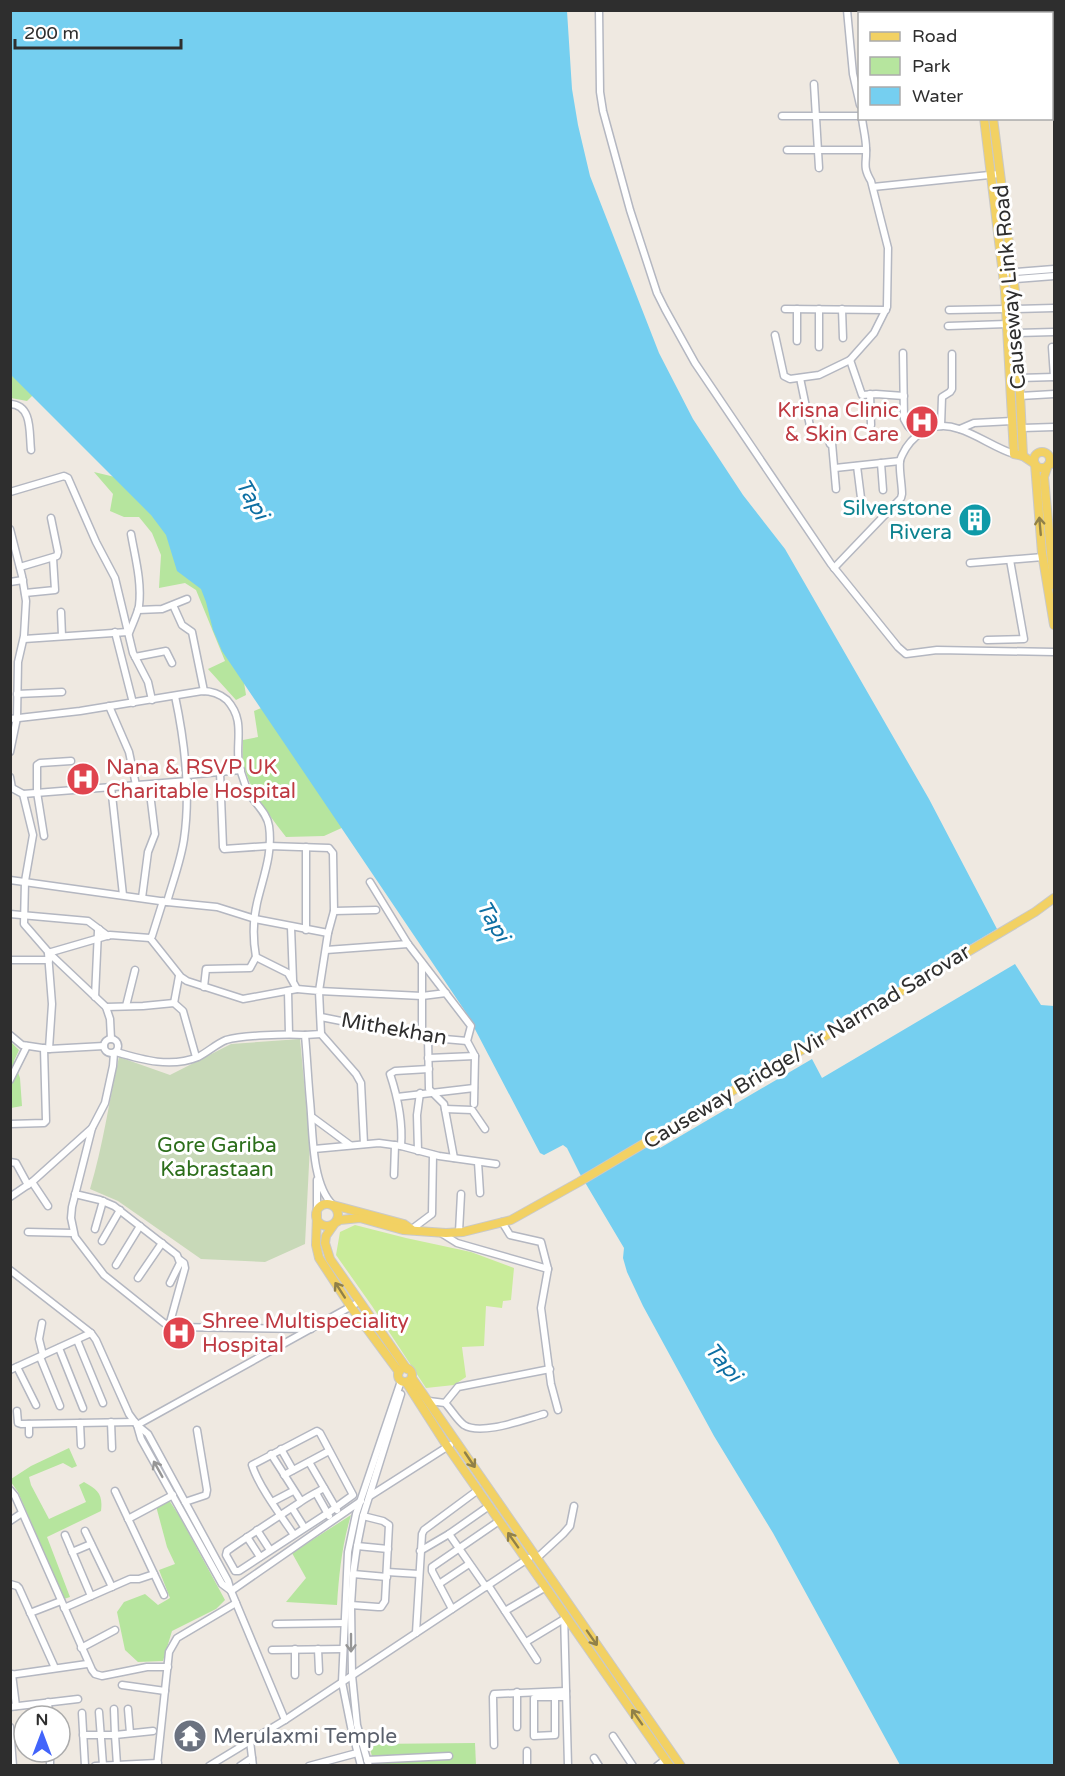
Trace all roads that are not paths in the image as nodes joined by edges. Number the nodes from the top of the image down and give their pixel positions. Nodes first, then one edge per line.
1 (599, 10) edge
2 (847, 10) edge
3 (814, 84) dead end
4 (858, 96) edge
5 (816, 115) junction
6 (782, 116) dead end
7 (858, 117) edge
8 (861, 120) edge
9 (984, 120) edge
10 (993, 120) edge
11 (818, 149) junction
12 (787, 150) dead end
13 (866, 150) junction
14 (819, 168) dead end
15 (999, 174) junction
16 (990, 176) junction
17 (873, 187) junction
18 (1054, 269) edge
19 (1003, 276) junction
20 (1013, 276) junction
21 (1054, 276) edge
22 (1054, 308) edge
23 (785, 309) dead end
24 (797, 309) junction
25 (819, 309) junction
26 (842, 309) junction
27 (1006, 309) junction
28 (1016, 309) junction
29 (886, 310) junction
30 (950, 310) dead end
31 (1007, 324) junction
32 (948, 326) dead end
33 (1054, 332) edge
34 (1017, 333) junction
35 (775, 335) dead end
36 (843, 338) dead end
37 (797, 341) dead end
38 (819, 347) dead end
39 (1052, 347) dead end
40 (903, 353) dead end
41 (952, 354) dead end
42 (850, 360) junction
43 (1054, 376) edge
44 (800, 378) junction
45 (1019, 378) junction
46 (870, 394) junction
47 (1054, 394) edge
48 (904, 396) junction
49 (1020, 396) junction
50 (10, 404) edge
51 (1012, 421) junction
52 (872, 424) dead end
53 (941, 426) junction
54 (1054, 427) edge
55 (1022, 428) junction
56 (960, 429) junction
57 (917, 435) junction
58 (31, 450) dead end
59 (1054, 451) edge
60 (1040, 453) junction
61 (1014, 454) junction
62 (1023, 456) junction
63 (900, 461) junction
64 (881, 463) junction
65 (1035, 464) junction
66 (1051, 464) edge
67 (857, 466) junction
68 (835, 468) junction
69 (836, 489) dead end
70 (883, 490) dead end
71 (10, 492) edge
72 (861, 498) dead end
73 (51, 518) dead end
74 (10, 529) edge
75 (131, 534) dead end
76 (13, 552) edge
77 (1043, 557) junction
78 (53, 558) junction
79 (1010, 560) junction
80 (970, 563) dead end
81 (1053, 565) edge
82 (20, 567) junction
83 (834, 568) junction
84 (23, 580) junction
85 (10, 582) edge
86 (1054, 585) edge
87 (25, 593) junction
88 (187, 599) dead end
89 (173, 605) junction
90 (138, 610) junction
91 (61, 612) dead end
92 (1054, 625) edge
93 (115, 632) junction
94 (128, 633) junction
95 (62, 636) junction
96 (24, 639) junction
97 (987, 640) dead end
98 (1054, 652) edge
99 (135, 657) junction
100 (172, 663) dead end
101 (204, 691) junction
102 (62, 692) dead end
103 (17, 694) junction
104 (175, 696) junction
105 (152, 700) junction
106 (133, 703) junction
107 (109, 706) junction
108 (14, 719) edge
109 (10, 752) edge
110 (71, 761) dead end
111 (241, 770) junction
112 (220, 772) junction
113 (10, 777) edge
114 (188, 778) junction
115 (136, 785) junction
116 (149, 785) junction
117 (111, 786) junction
118 (11, 788) edge
119 (37, 792) junction
120 (23, 794) junction
121 (44, 836) dead end
122 (269, 846) junction
123 (306, 847) junction
124 (10, 880) edge
125 (25, 881) junction
126 (370, 882) dead end
127 (123, 895) junction
128 (142, 898) junction
129 (1054, 898) edge
130 (165, 902) junction
131 (1054, 906) edge
132 (376, 910) dead end
133 (334, 911) junction
134 (1035, 912) junction
135 (10, 914) edge
136 (24, 914) junction
137 (255, 919) junction
138 (291, 927) junction
139 (99, 929) junction
140 (306, 930) junction
141 (328, 933) junction
142 (108, 936) junction
143 (150, 938) junction
144 (97, 939) junction
145 (408, 944) junction
146 (326, 951) junction
147 (48, 956) junction
148 (256, 957) junction
149 (10, 960) edge
150 (422, 962) junction
151 (135, 970) dead end
152 (179, 976) junction
153 (293, 981) junction
154 (204, 987) junction
155 (297, 989) junction
156 (288, 991) junction
157 (319, 991) junction
158 (446, 993) junction
159 (422, 996) junction
160 (95, 997) junction
161 (174, 1003) junction
162 (106, 1006) junction
163 (126, 1006) junction
164 (321, 1017) junction
165 (289, 1034) junction
166 (321, 1034) junction
167 (10, 1035) edge
168 (305, 1035) junction
169 (425, 1037) junction
170 (111, 1039) junction
171 (467, 1041) junction
172 (27, 1046) junction
173 (104, 1046) junction
174 (46, 1049) junction
175 (115, 1052) junction
176 (475, 1056) junction
177 (196, 1058) junction
178 (428, 1058) junction
179 (429, 1069) junction
180 (10, 1080) edge
181 (474, 1088) junction
182 (420, 1093) junction
183 (433, 1094) junction
184 (397, 1097) junction
185 (474, 1104) dead end
186 (445, 1109) junction
187 (312, 1118) junction
188 (10, 1124) edge
189 (92, 1128) junction
190 (485, 1129) dead end
191 (364, 1144) junction
192 (351, 1145) junction
193 (398, 1146) junction
194 (314, 1149) junction
195 (418, 1151) junction
196 (433, 1155) junction
197 (454, 1158) junction
198 (478, 1161) junction
199 (10, 1162) edge
200 (496, 1164) dead end
201 (318, 1173) junction
202 (394, 1175) dead end
203 (30, 1184) junction
204 (480, 1193) dead end
205 (75, 1194) junction
206 (461, 1194) dead end
207 (10, 1197) edge
208 (103, 1201) junction
209 (333, 1205) junction
210 (48, 1206) dead end
211 (120, 1210) junction
212 (316, 1215) junction
213 (502, 1222) junction
214 (335, 1223) junction
215 (140, 1226) junction
216 (95, 1229) dead end
217 (412, 1229) junction
218 (28, 1232) dead end
219 (459, 1232) junction
220 (73, 1233) junction
221 (440, 1233) junction
222 (102, 1241) dead end
223 (162, 1243) junction
224 (180, 1260) junction
225 (116, 1265) dead end
226 (548, 1269) junction
227 (10, 1270) edge
228 (138, 1278) dead end
229 (170, 1283) dead end
230 (359, 1302) junction
231 (351, 1307) junction
232 (42, 1323) dead end
233 (169, 1326) junction
234 (311, 1329) junction
235 (91, 1333) junction
236 (77, 1340) junction
237 (59, 1348) junction
238 (41, 1356) junction
239 (14, 1369) edge
240 (403, 1370) junction
241 (550, 1370) junction
242 (405, 1381) junction
243 (429, 1401) junction
244 (103, 1403) dead end
245 (445, 1403) junction
246 (36, 1405) dead end
247 (60, 1406) dead end
248 (83, 1408) dead end
249 (558, 1410) dead end
250 (17, 1411) dead end
251 (544, 1414) dead end
252 (111, 1422) junction
253 (80, 1423) junction
254 (29, 1424) junction
255 (136, 1424) junction
256 (197, 1430) dead end
257 (29, 1434) dead end
258 (456, 1441) junction
259 (81, 1445) dead end
260 (447, 1446) junction
261 (112, 1448) dead end
262 (281, 1449) junction
263 (329, 1451) junction
264 (271, 1454) junction
265 (309, 1462) junction
266 (293, 1470) junction
267 (284, 1475) junction
268 (324, 1488) junction
269 (478, 1490) junction
270 (115, 1491) dead end
271 (293, 1491) junction
272 (11, 1492) edge
273 (316, 1493) junction
274 (172, 1495) junction
275 (371, 1495) junction
276 (301, 1501) junction
277 (361, 1501) junction
278 (185, 1502) junction
279 (272, 1502) junction
280 (489, 1506) junction
281 (574, 1506) dead end
282 (292, 1508) junction
283 (336, 1508) junction
284 (22, 1513) junction
285 (328, 1513) junction
286 (280, 1515) junction
287 (341, 1516) junction
288 (363, 1516) junction
289 (128, 1519) junction
290 (10, 1521) edge
291 (333, 1521) junction
292 (499, 1521) junction
293 (304, 1527) junction
294 (257, 1530) junction
295 (85, 1531) dead end
296 (294, 1534) junction
297 (449, 1534) junction
298 (65, 1535) dead end
299 (247, 1537) junction
300 (91, 1544) junction
301 (357, 1546) junction
302 (459, 1548) junction
303 (388, 1549) junction
304 (270, 1550) junction
305 (420, 1551) junction
306 (72, 1552) junction
307 (535, 1556) junction
308 (260, 1557) junction
309 (526, 1560) junction
310 (470, 1564) junction
311 (154, 1574) junction
312 (353, 1574) junction
313 (387, 1574) junction
314 (419, 1574) junction
315 (10, 1584) edge
316 (439, 1584) junction
317 (487, 1586) junction
318 (112, 1587) junction
319 (546, 1587) junction
320 (231, 1591) junction
321 (164, 1595) dead end
322 (91, 1596) junction
323 (61, 1601) junction
324 (236, 1604) junction
325 (351, 1605) junction
326 (64, 1608) junction
327 (452, 1609) junction
328 (506, 1611) junction
329 (566, 1612) junction
330 (30, 1613) junction
331 (344, 1623) junction
332 (276, 1624) dead end
333 (116, 1630) dead end
334 (416, 1633) junction
335 (526, 1642) junction
336 (81, 1648) junction
337 (295, 1649) junction
338 (318, 1649) junction
339 (343, 1649) junction
340 (272, 1650) dead end
341 (537, 1660) dead end
342 (87, 1664) junction
343 (168, 1667) junction
344 (55, 1668) junction
345 (319, 1671) dead end
346 (11, 1674) edge
347 (295, 1675) dead end
348 (352, 1675) junction
349 (342, 1682) junction
350 (122, 1685) dead end
351 (165, 1691) junction
352 (517, 1692) junction
353 (566, 1694) junction
354 (555, 1697) junction
355 (78, 1699) dead end
356 (48, 1702) joint
357 (13, 1704) edge
358 (34, 1704) edge
359 (114, 1709) dead end
360 (128, 1709) dead end
361 (99, 1712) dead end
362 (82, 1713) dead end
363 (285, 1720) junction
364 (10, 1727) edge
365 (517, 1727) dead end
366 (153, 1731) dead end
367 (130, 1733) junction
368 (83, 1735) junction
369 (100, 1735) junction
370 (115, 1735) junction
371 (613, 1736) dead end
372 (250, 1741) junction
373 (494, 1745) dead end
374 (527, 1751) dead end
375 (357, 1753) junction
376 (449, 1756) dead end
377 (594, 1758) dead end
378 (252, 1762) edge
379 (668, 1762) edge
380 (368, 1763) edge
381 (157, 1764) edge
382 (103, 1765) edge
383 (117, 1765) edge
384 (13, 1766) edge
385 (85, 1766) edge
386 (95, 1766) edge
387 (209, 1766) edge
388 (240, 1766) edge
389 (309, 1766) edge
390 (361, 1766) edge
391 (527, 1766) edge
392 (568, 1766) edge
393 (599, 1766) edge
394 (633, 1766) edge
395 (657, 1766) edge
396 (681, 1766) edge

1 - 83 street
2 - 4 street
3 - 5 street
5 - 6 street
5 - 7 street
5 - 11 street
8 - 13 street
9 - 16 main road
10 - 15 main road, Causeway Link Road
11 - 12 street
11 - 13 street
11 - 14 street
13 - 17 street
15 - 16 street
15 - 20 main road, Causeway Link Road
16 - 17 street
16 - 19 main road
17 - 29 street
18 - 20 street
19 - 20 street
19 - 27 main road
20 - 21 street
20 - 28 main road, Causeway Link Road
22 - 28 street
23 - 24 street
24 - 25 street
24 - 37 street
25 - 26 street
25 - 38 street
26 - 29 street
26 - 36 street
27 - 30 street
27 - 31 main road
28 - 34 main road, Causeway Link Road
29 - 42 street
31 - 32 street
31 - 51 main road
33 - 34 street
34 - 45 main road, Causeway Link Road
35 - 44 street
39 - 43 street
40 - 48 street
41 - 53 street
42 - 44 street
42 - 46 street
43 - 45 street
44 - 68 street
45 - 49 main road, Causeway Link Road
46 - 48 street
46 - 52 street
47 - 49 street
48 - 57 street
49 - 55 main road, Causeway Link Road
50 - 58 street
51 - 56 street
51 - 61 main road
53 - 56 street
53 - 57 street
54 - 55 street
55 - 62 main road, Causeway Link Road
56 - 61 street
57 - 63 street
59 - 60 main road
60 - 62 main road
60 - 65 main road
60 - 66 main road
61 - 62 main road
62 - 65 main road
63 - 64 street
63 - 83 street
64 - 67 street
64 - 70 street
65 - 66 main road
77 -> 65 main road
66 - 81 main road
67 - 68 street
67 - 72 street
68 - 69 street
71 - 94 street
73 - 78 street
74 - 76 street
75 - 90 street
76 - 82 street
77 - 79 street
77 - 92 main road
78 - 82 street
78 - 87 street
79 - 80 street
79 - 97 street
81 - 86 main road
82 - 84 street
83 - 98 street
84 - 85 street
84 - 87 street
87 - 96 street
88 - 89 street
89 - 90 street
89 - 101 street
90 - 94 street
91 - 95 street
93 - 94 street
93 - 95 street
93 - 106 street
94 - 99 street
95 - 96 street
96 - 103 street
99 - 100 street
99 - 105 street
101 - 104 street
101 - 111 street
102 - 103 street
103 - 108 street
104 - 105 street
104 - 114 street
105 - 106 street
106 - 107 street
107 - 108 street
107 - 115 street
108 - 109 street
110 - 119 street
111 - 112 street
111 - 122 street
112 - 114 street
112 - 122 street
113 - 118 street
114 - 116 street
114 - 130 street
115 - 116 street
115 - 117 street
116 - 128 street
117 - 119 street
117 - 127 street
118 - 120 street
119 - 120 street
119 - 121 street
120 - 125 street
122 - 123 street
122 - 137 street
123 - 133 street
123 - 140 street
124 - 125 street
125 - 127 street
125 - 136 street
126 - 145 street
127 - 128 street
128 - 130 street
129 - 134 main road
130 - 137 street
130 - 143 street
131 - 134 main road
132 - 133 street
133 - 141 street
134 - 213 main road, Causeway Bridge/Vir Narmad Sarovar
135 - 136 street
136 - 139 street
136 - 147 street
137 - 138 street
137 - 148 street
138 - 140 street
138 - 153 street
139 - 142 street
139 - 144 street
140 - 141 street
141 - 146 street
142 - 143 street
142 - 144 street
143 - 152 street
144 - 147 street
144 - 160 street
145 - 146 street
145 - 150 street
146 - 157 street
147 - 149 street
147 - 160 street
147 - 174 street
148 - 153 street
148 - 154 street
150 - 158 street
150 - 159 street
151 - 163 street
152 - 154 street
152 - 161 street
153 - 155 street
154 - 156 street
155 - 156 street
155 - 157 street
156 - 165 street
157 - 159 street
157 - 164 street
158 - 159 street
158 - 171 street
159 - 169 street
160 - 162 street
161 - 163 street
161 - 177 street
162 - 163 street
162 - 170 street
164 - 166 street
164 - 169 street, Mithekhan
165 - 168 street
165 - 177 street
166 - 168 street
166 - 191 street
167 - 172 street
168 - 187 street
169 - 171 street, Mithekhan
169 - 178 street
170 - 173 street
170 - 175 street
171 - 176 street
172 - 174 street
172 - 180 street
173 - 174 street
173 - 175 street
174 - 188 street
175 - 177 street
175 - 189 street
176 - 178 street
176 - 181 street
178 - 179 street
179 - 183 street
179 - 184 street, Mithekhan
181 - 183 street
181 - 185 street
182 - 183 street
182 - 184 street
182 - 195 street
183 - 186 street
184 - 193 street
186 - 190 street
186 - 197 street
187 - 192 street
187 - 194 street
189 - 203 street
189 - 205 street
191 - 192 street
191 - 193 street
192 - 194 street
193 - 195 street
193 - 202 street
194 - 201 street
195 - 196 street
196 - 197 street
196 - 217 street
197 - 198 street
198 - 200 street
198 - 204 street
199 - 203 street
201 - 209 street
201 - 212 street
203 - 207 street
203 - 210 street
205 - 208 street
205 - 220 street
206 - 219 street
208 - 211 street
208 - 216 street
209 - 212 main road
209 - 214 main road
209 - 217 main road
211 - 215 street
211 - 222 street
212 - 214 main road
231 -> 212 main road
213 - 219 main road, Causeway Bridge/Vir Narmad Sarovar
213 - 226 street
214 - 217 main road
214 - 230 main road
215 - 223 street
215 - 225 street
217 - 221 main road, Causeway Bridge/Vir Narmad Sarovar
218 - 220 street
219 - 221 main road, Causeway Bridge/Vir Narmad Sarovar
220 - 233 street
221 - 226 street
223 - 224 street
223 - 228 street
224 - 229 street
224 - 233 street
226 - 241 street
227 - 235 street
230 - 231 street
230 - 240 main road
231 - 234 street
231 - 240 main road
232 - 238 street
233 - 234 street
234 - 255 street
235 - 236 street
235 - 255 street
236 - 237 street
236 - 244 street
237 - 238 street
237 - 248 street
238 - 239 street
238 - 247 street
239 - 246 street
240 - 242 main road
240 - 242 main road
241 - 245 street
241 - 249 street
242 - 243 main road
242 - 260 main road
242 - 275 street
242 - 277 street
243 - 245 street
243 - 258 main road
245 - 251 street
250 - 254 street
252 - 253 street
252 - 255 street
252 - 261 street
253 - 254 street
253 - 259 street
254 - 257 street
274 -> 255 street
255 - 278 street
256 - 278 street
258 - 260 street
258 -> 307 main road
260 - 269 main road
260 - 275 street
262 - 263 street
262 - 264 street
262 - 266 street
263 - 265 street
263 - 283 street
264 - 267 street
264 - 279 street
265 - 266 street
265 - 268 street
266 - 267 street
267 - 271 street
268 - 273 street
268 - 283 street
269 - 280 main road
269 - 305 street
270 - 289 street
271 - 276 street
271 - 279 street
272 - 284 street
273 - 276 street
273 - 285 street
274 - 289 street
274 - 320 street
275 - 277 street
275 - 288 street
276 - 282 street
277 - 287 street
277 - 331 street
278 - 320 street
279 - 286 street
280 - 292 main road
280 - 297 street
281 - 307 street
282 - 286 street
282 - 293 street
283 - 285 street
283 - 287 street
284 - 290 street
284 - 323 street
285 - 291 street
285 - 293 street
286 - 294 street
286 - 296 street
287 - 291 street
288 - 301 street
288 - 303 street
289 - 311 street
291 - 320 street
292 - 302 street
309 -> 292 main road
293 - 296 street
294 - 299 street
294 - 304 street
295 - 300 street
296 - 304 street
297 - 302 street
297 - 305 street
298 - 306 street
299 - 308 street
299 - 308 street
300 - 306 street
300 - 318 street
301 - 303 street
301 - 312 street
302 - 310 street
302 - 316 street
303 - 313 street
304 - 308 street
305 - 314 street
306 - 322 street
307 - 309 street
307 - 329 main road
309 - 317 street
309 - 319 main road
310 - 316 street
310 - 317 street
311 - 318 street
311 - 321 street
312 - 313 street
312 - 325 street
313 - 314 street
313 - 325 street
314 - 334 street
315 - 330 street
316 - 327 street
317 - 327 street
317 - 328 street
318 - 322 street
319 - 328 street
319 - 329 main road
320 - 324 street
322 - 326 street
323 - 326 street
323 - 330 street
324 - 343 street
324 - 363 street
325 -> 348 street
326 - 336 street
327 - 334 street
328 - 335 street
329 - 335 street
329 - 353 street
379 -> 329 main road
329 -> 396 main road
330 - 344 street
331 - 332 street
331 - 339 street
333 - 336 street
334 - 348 street
335 - 341 street
336 - 342 street
337 - 338 street
337 - 340 street
337 - 347 street
338 - 339 street
338 - 345 street
339 - 349 street
342 - 343 street
342 - 344 street
343 - 351 street
344 - 346 street
346 - 357 street
348 - 349 street
348 - 380 street
349 - 363 street
349 - 375 street
350 - 351 street
351 - 381 street
352 - 353 street
352 - 365 street
352 - 373 street
353 - 354 street
353 - 392 street
354 - 354 street
355 - 356 street
356 - 358 street
359 - 370 street
360 - 367 street
361 - 369 street
362 - 368 street
363 - 372 street
364 - 384 street
366 - 367 street
367 - 370 street
368 - 369 street
368 - 385 street
369 - 370 street
369 - 382 street
370 - 383 street
371 - 394 street
372 - 378 street
372 - 387 street
374 - 391 street
375 - 389 street
375 - 390 street
376 - 380 street
377 - 393 street
378 - 388 street
379 - 395 street
381 - 383 street
382 - 383 street
382 - 386 street

